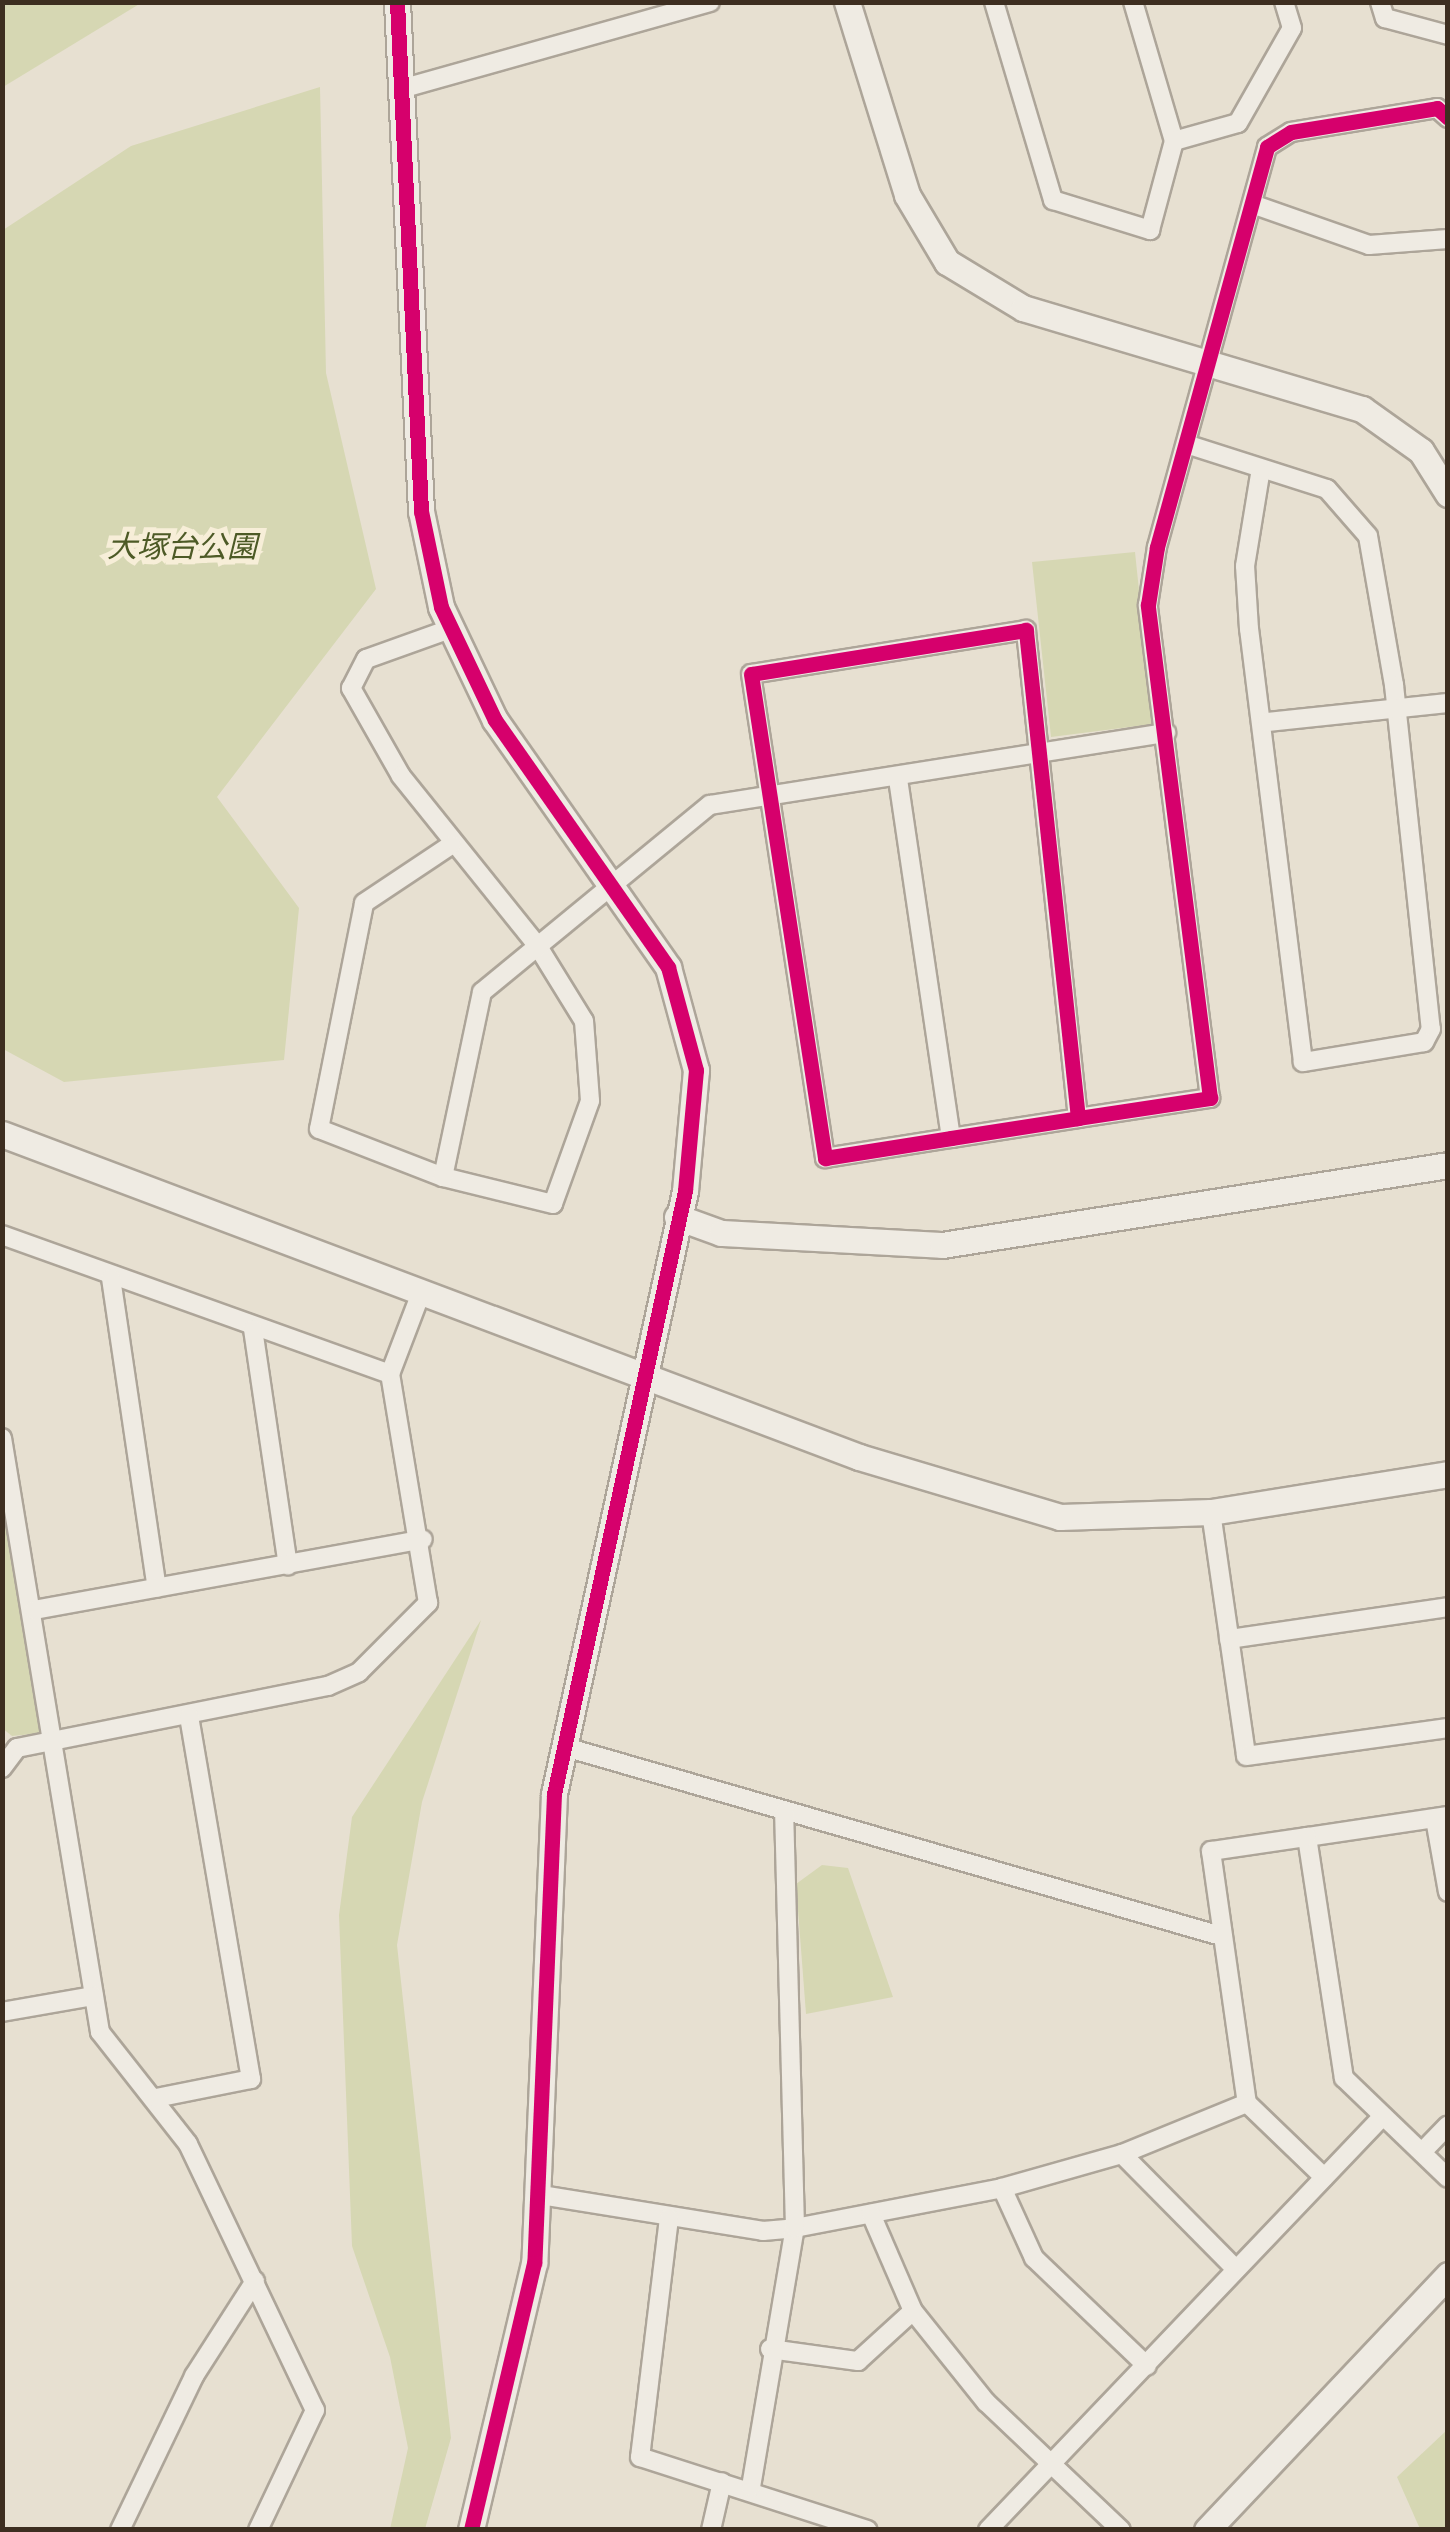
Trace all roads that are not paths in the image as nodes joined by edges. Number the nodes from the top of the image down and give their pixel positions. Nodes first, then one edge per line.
1 (397, 2) edge
2 (710, 2) edge
3 (847, 2) edge
4 (994, 2) edge
5 (1133, 2) edge
6 (1284, 2) edge
7 (1380, 2) edge
8 (639, 12) edge
9 (1448, 34) edge
10 (401, 90) junction
11 (1448, 118) edge
12 (1174, 140) junction
13 (1252, 204) junction
14 (1448, 240) edge
15 (1207, 361) junction
16 (1186, 444) junction
17 (1260, 474) junction
18 (1447, 492) edge
19 (450, 629) junction
20 (1448, 703) edge
21 (1396, 705) junction
22 (1267, 722) junction
23 (1166, 732) junction
24 (1041, 752) junction
25 (898, 779) junction
26 (764, 795) junction
27 (451, 845) junction
28 (612, 880) junction
29 (537, 945) junction
30 (1078, 1118) junction
31 (3, 1135) edge
32 (951, 1138) junction
33 (1448, 1164) edge
34 (443, 1177) junction
35 (677, 1217) junction
36 (2, 1235) edge
37 (111, 1278) junction
38 (422, 1290) junction
39 (253, 1329) junction
40 (642, 1372) junction
41 (390, 1374) junction
42 (4, 1449) edge
43 (1448, 1474) edge
44 (1211, 1512) junction
45 (423, 1539) junction
46 (288, 1564) junction
47 (157, 1588) junction
48 (1448, 1606) edge
49 (34, 1610) junction
50 (1230, 1639) junction
51 (188, 1716) junction
52 (1448, 1728) edge
53 (56, 1739) junction
54 (565, 1746) junction
55 (2, 1768) edge
56 (784, 1812) junction
57 (1441, 1818) edge
58 (1307, 1837) junction
59 (1448, 1892) edge
60 (1221, 1936) junction
61 (94, 1996) junction
62 (2, 2012) edge
63 (156, 2098) junction
64 (1247, 2103) junction
65 (1382, 2116) junction
66 (1448, 2125) edge
67 (1422, 2152) junction
68 (1122, 2154) junction
69 (1324, 2177) junction
70 (1448, 2178) edge
71 (1002, 2188) junction
72 (541, 2195) junction
73 (871, 2214) junction
74 (670, 2218) junction
75 (795, 2228) junction
76 (1236, 2269) junction
77 (1448, 2275) edge
78 (256, 2281) junction
79 (913, 2312) junction
80 (770, 2349) junction
81 (1147, 2366) junction
82 (1053, 2462) junction
83 (722, 2482) junction
84 (750, 2488) junction
85 (120, 2530) edge
86 (258, 2530) edge
87 (471, 2530) edge
88 (711, 2530) edge
89 (868, 2530) edge
90 (988, 2530) edge
91 (1122, 2530) edge
92 (1208, 2530) edge

1 - 10 street
2 - 8 street
3 - 15 street
4 - 12 street
5 - 12 street
6 - 12 street
7 - 9 street
8 - 10 street
10 - 19 street
11 - 13 street
13 - 14 street
13 - 15 street
15 - 16 street
15 - 18 street
16 - 17 street
16 - 23 street
17 - 21 street
17 - 22 street
19 - 27 street
19 - 28 street
20 - 21 street
21 - 22 street
21 - 22 street
23 - 24 street
23 - 30 street
24 - 25 street
24 - 26 street
24 - 30 street
25 - 26 street
25 - 32 street
26 - 28 street
26 - 32 street
27 - 29 street
27 - 34 street
28 - 29 street
28 - 35 street
29 - 34 street
29 - 34 street
30 - 32 street
31 - 38 street
33 - 35 street
35 - 40 street
36 - 37 street
37 - 39 street
37 - 47 street
38 - 40 street
38 - 41 street
39 - 41 street
39 - 46 street
40 - 44 street
40 - 54 street
41 - 45 street
42 - 49 street
43 - 44 street
44 - 50 street
45 - 46 street
45 - 51 street
46 - 47 street
47 - 49 street
48 - 50 street
49 - 53 street
50 - 52 street
51 - 53 street
51 - 63 street
53 - 55 street
53 - 61 street
54 - 56 street
54 - 72 street
56 - 60 street
56 - 75 street
57 - 58 street
57 - 59 street
58 - 60 street
58 - 65 street
60 - 64 street
61 - 62 street
61 - 63 street
63 - 78 street
64 - 68 street
64 - 69 street
65 - 67 street
65 - 69 street
66 - 67 street
67 - 70 street
68 - 71 street
68 - 76 street
69 - 76 street
71 - 73 street
71 - 81 street
72 - 74 street
72 - 87 street
73 - 75 street
73 - 79 street
74 - 75 street
74 - 83 street
75 - 80 street
76 - 81 street
77 - 92 street
78 - 85 street
78 - 86 street
79 - 80 street
79 - 82 street
80 - 84 street
81 - 82 street
82 - 90 street
82 - 91 street
83 - 84 street
83 - 88 street
84 - 89 street

